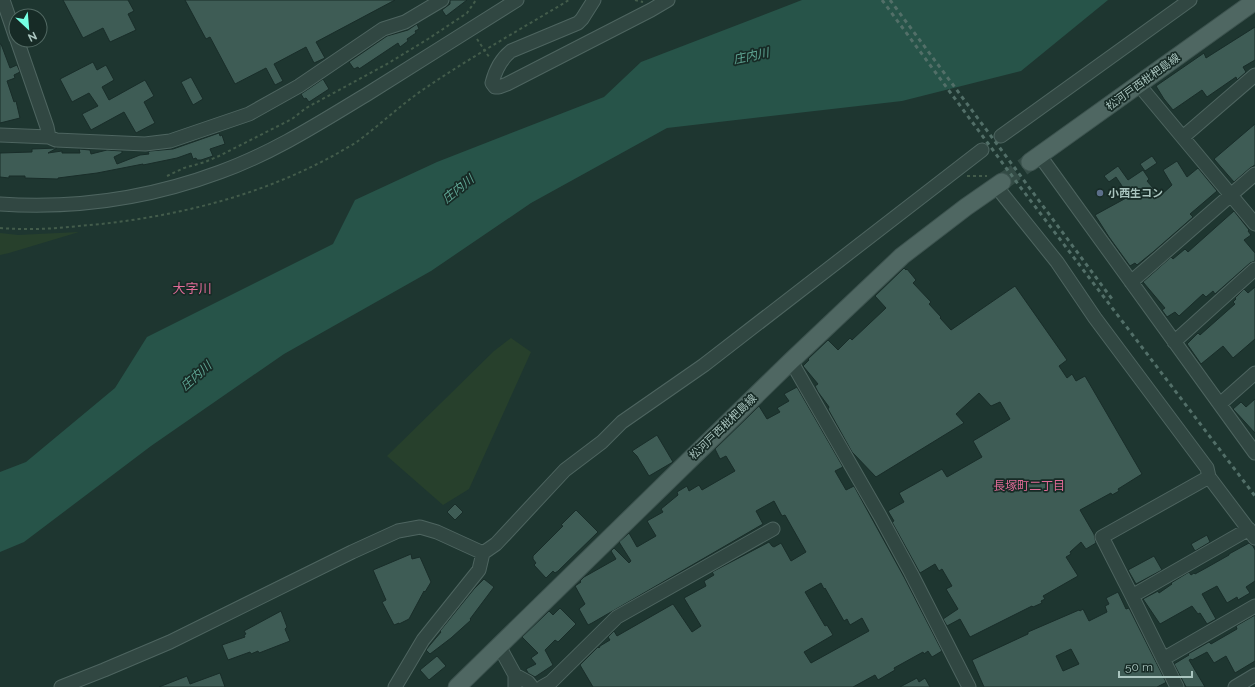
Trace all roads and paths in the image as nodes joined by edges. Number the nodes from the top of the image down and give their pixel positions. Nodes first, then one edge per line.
1 (3, 0) edge
2 (442, 0) edge
3 (476, 0) edge
4 (517, 0) edge
5 (594, 0) edge
6 (668, 0) edge
7 (1190, 0) edge
8 (1255, 1) edge
9 (4, 16) edge
10 (480, 44) dead end
11 (19, 48) edge
12 (500, 63) junction
13 (1255, 75) edge
14 (1139, 85) junction
15 (0, 136) edge
16 (1001, 136) dead end
17 (49, 137) junction
18 (1182, 137) junction
19 (982, 150) dead end
20 (1035, 159) joint
21 (1255, 174) edge
22 (950, 175) junction
23 (163, 177) dead end
24 (999, 184) junction
25 (1231, 195) junction
26 (0, 204) edge
27 (1255, 224) edge
28 (1255, 269) edge
29 (1131, 282) junction
30 (1174, 342) junction
31 (791, 361) junction
32 (1255, 373) edge
33 (1220, 404) junction
34 (1255, 453) edge
35 (1209, 477) junction
36 (773, 529) dead end
37 (1252, 533) edge
38 (483, 553) junction
39 (1132, 596) junction
40 (1255, 606) edge
41 (499, 646) junction
42 (1163, 659) junction
43 (1255, 675) edge
44 (515, 681) edge
45 (61, 687) edge
46 (395, 687) edge
47 (457, 687) edge
48 (532, 687) edge
49 (542, 687) edge
50 (969, 687) edge
51 (1177, 687) edge
52 (1235, 687) edge

1 - 9 street
2 - 17 street
3 - 23 path
4 - 26 street
5 - 12 street
6 - 12 street
7 - 16 street
8 - 14 main road, 松河戸西枇杷島線
10 - 12 path
11 - 17 street
13 - 18 street
14 - 18 street
14 - 20 main road, 松河戸西枇杷島線
15 - 17 street
18 - 25 street
19 - 22 street
20 - 29 street
21 - 25 street
22 - 24 path
22 - 38 street
24 - 31 main road, 松河戸西枇杷島線
24 - 35 street
25 - 27 street
25 - 29 street
28 - 30 street
29 - 30 street
30 - 33 street
31 - 41 main road, 松河戸西枇杷島線
31 - 50 street
32 - 33 street
33 - 34 street
35 - 37 street
35 - 39 street
36 - 49 street
37 - 39 street
38 - 45 street
38 - 46 street
39 - 42 street
40 - 42 street
41 - 44 street
41 - 47 main road, 松河戸西枇杷島線
42 - 51 street
43 - 52 street
44 - 48 street

